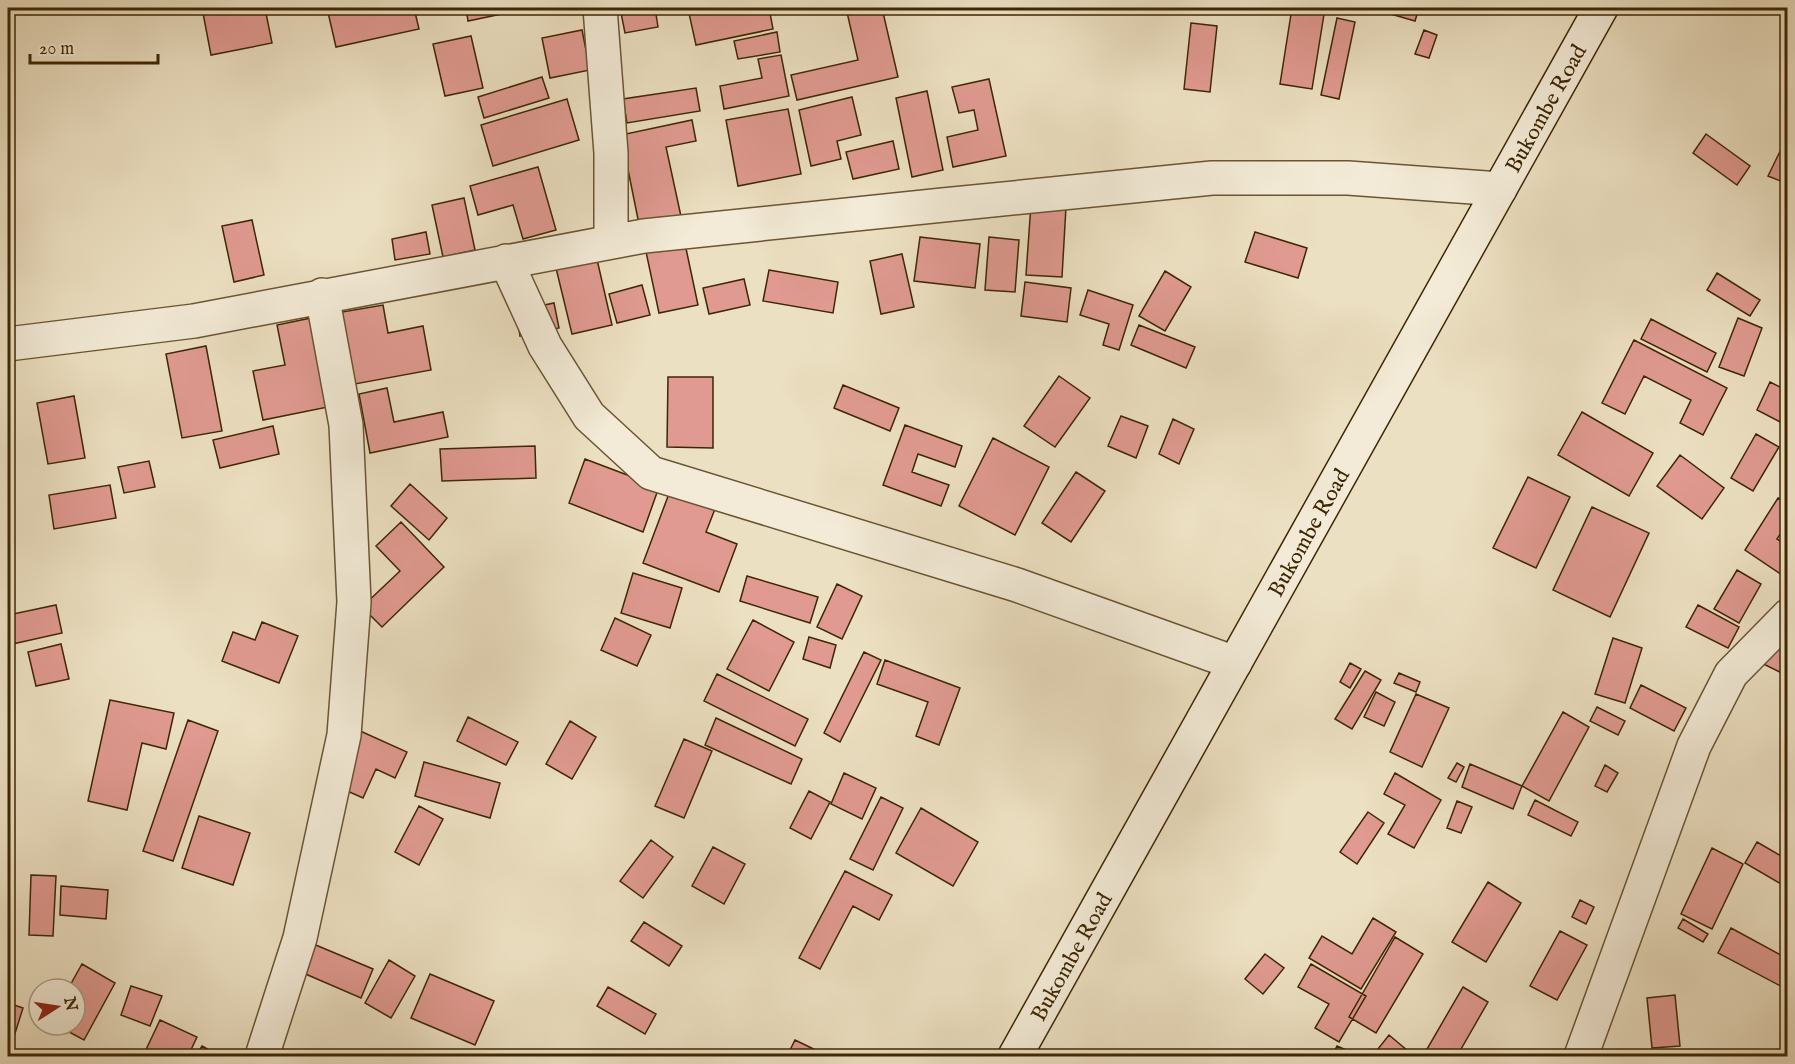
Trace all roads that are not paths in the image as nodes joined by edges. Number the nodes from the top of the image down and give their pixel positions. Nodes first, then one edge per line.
1 (600, 8) edge
2 (1601, 8) edge
3 (1500, 189) junction
4 (611, 242) junction
5 (506, 261) junction
6 (322, 296) junction
7 (8, 344) edge
8 (1788, 616) edge
9 (1235, 663) junction
10 (262, 1056) edge
11 (1015, 1056) edge
12 (1581, 1056) edge

1 - 4 street
2 - 3 street, Bukombe Road
3 - 4 street
3 - 9 street, Bukombe Road
4 - 5 street
5 - 6 street
5 - 9 street
6 - 7 street
6 - 10 street
8 - 12 street
9 - 11 street, Bukombe Road

